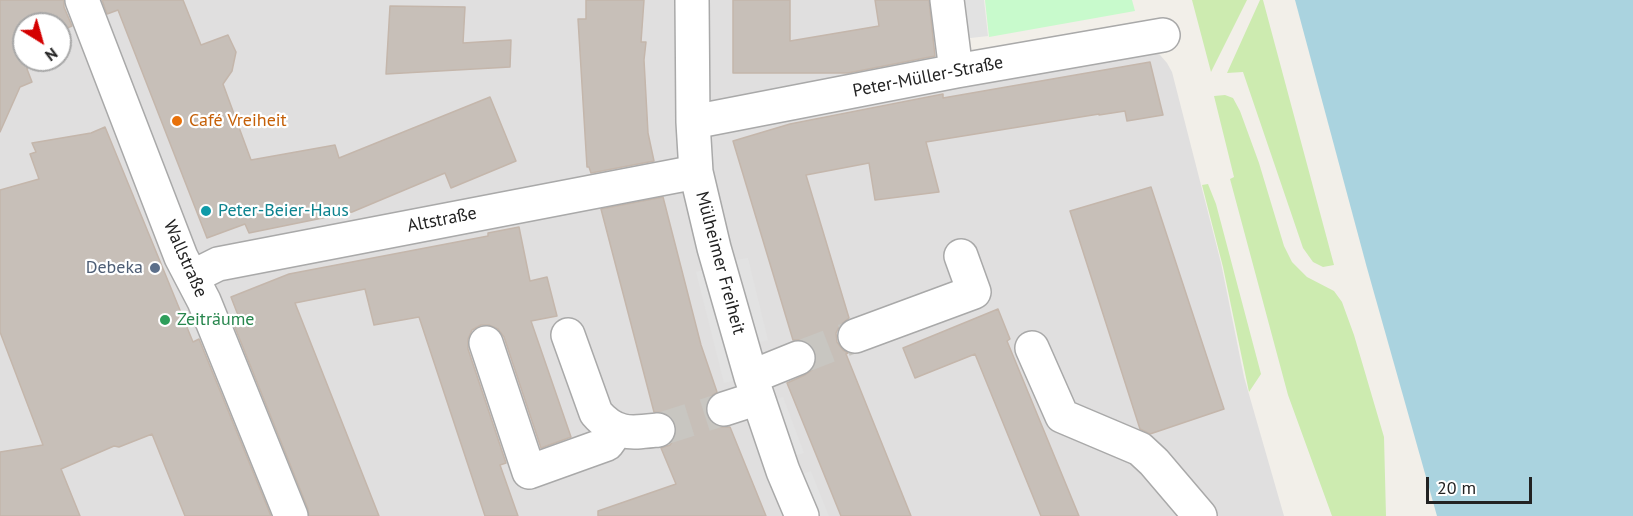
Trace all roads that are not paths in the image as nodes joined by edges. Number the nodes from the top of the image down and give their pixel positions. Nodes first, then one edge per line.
1 (82, 0) edge
2 (692, 0) edge
3 (947, 0) edge
4 (1163, 35) dead end
5 (956, 71) junction
6 (693, 122) junction
7 (696, 171) junction
8 (961, 256) dead end
9 (192, 278) junction
10 (568, 335) dead end
11 (855, 336) tunnel mouth
12 (486, 343) dead end
13 (1032, 348) dead end
14 (798, 358) tunnel mouth
15 (754, 388) junction
16 (724, 409) tunnel mouth
17 (617, 430) junction
18 (658, 430) tunnel mouth
19 (291, 516) edge
20 (802, 516) edge
21 (1200, 516) edge

1 - 9 street, Wallstraße
2 - 6 street, Mülheimer Freiheit
3 - 5 street
4 - 5 street, Peter-Müller-Straße
5 - 6 street, Peter-Müller-Straße
6 - 7 street, Mülheimer Freiheit
7 - 9 street, Altstraße
7 - 15 street, Mülheimer Freiheit
8 - 11 street
9 - 19 street, Wallstraße
10 - 17 street
12 - 17 street
13 - 21 street
14 - 15 street
15 - 16 street
15 - 20 street, Mülheimer Freiheit
17 - 18 street

